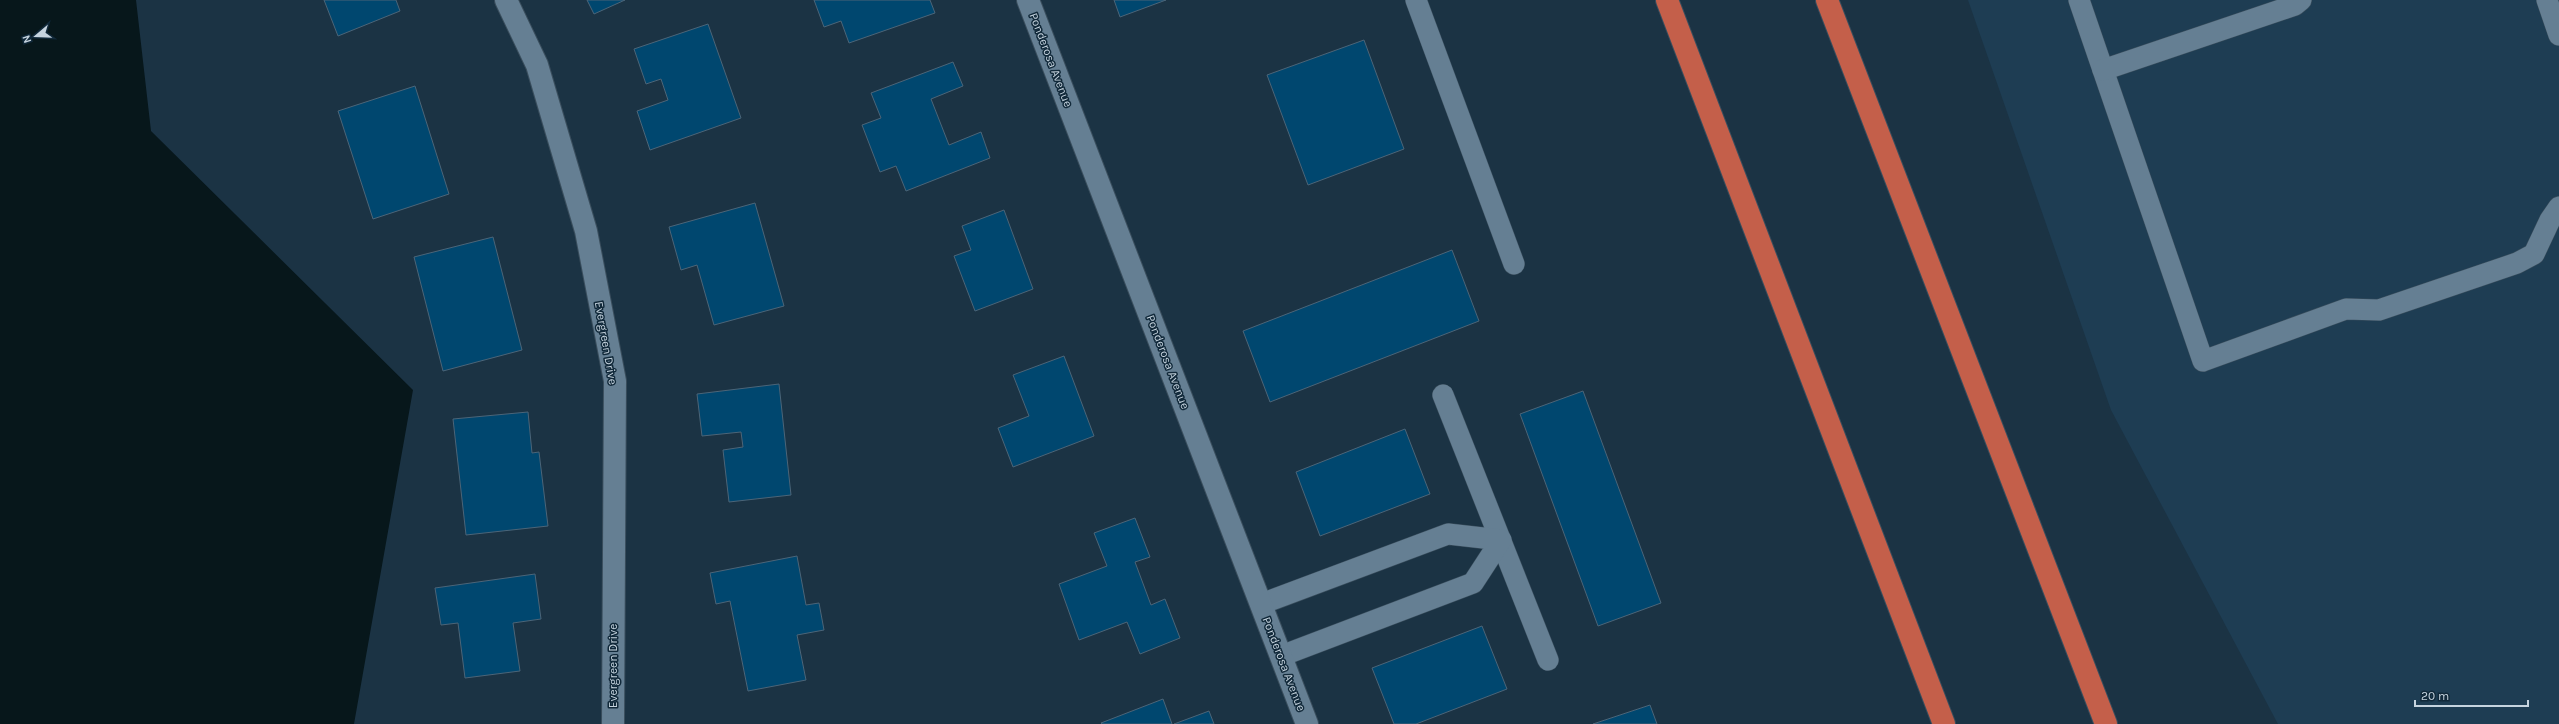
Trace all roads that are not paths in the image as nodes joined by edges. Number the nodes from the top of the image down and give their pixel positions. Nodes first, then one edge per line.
1 (506, 0) edge
2 (1028, 0) edge
3 (1416, 0) edge
4 (1666, 0) edge
5 (1827, 0) edge
6 (2079, 0) edge
7 (2301, 0) edge
8 (2546, 0) edge
9 (2559, 35) edge
10 (2103, 70) junction
11 (2559, 207) edge
12 (1514, 264) dead end
13 (1443, 395) dead end
14 (1501, 540) junction
15 (1261, 604) junction
16 (1281, 656) junction
17 (1548, 660) dead end
18 (613, 724) edge
19 (1307, 724) edge
20 (1944, 724) edge
21 (2106, 724) edge

1 - 18 street, Evergreen Drive
2 - 15 street, Ponderosa Avenue
3 - 12 lane
4 - 20 highway
5 - 21 highway
6 - 10 lane
7 - 10 lane
8 - 9 lane
10 - 11 lane
13 - 14 lane
14 - 15 lane
14 - 16 lane
14 - 17 lane
15 - 16 street, Ponderosa Avenue
16 - 19 street, Ponderosa Avenue

